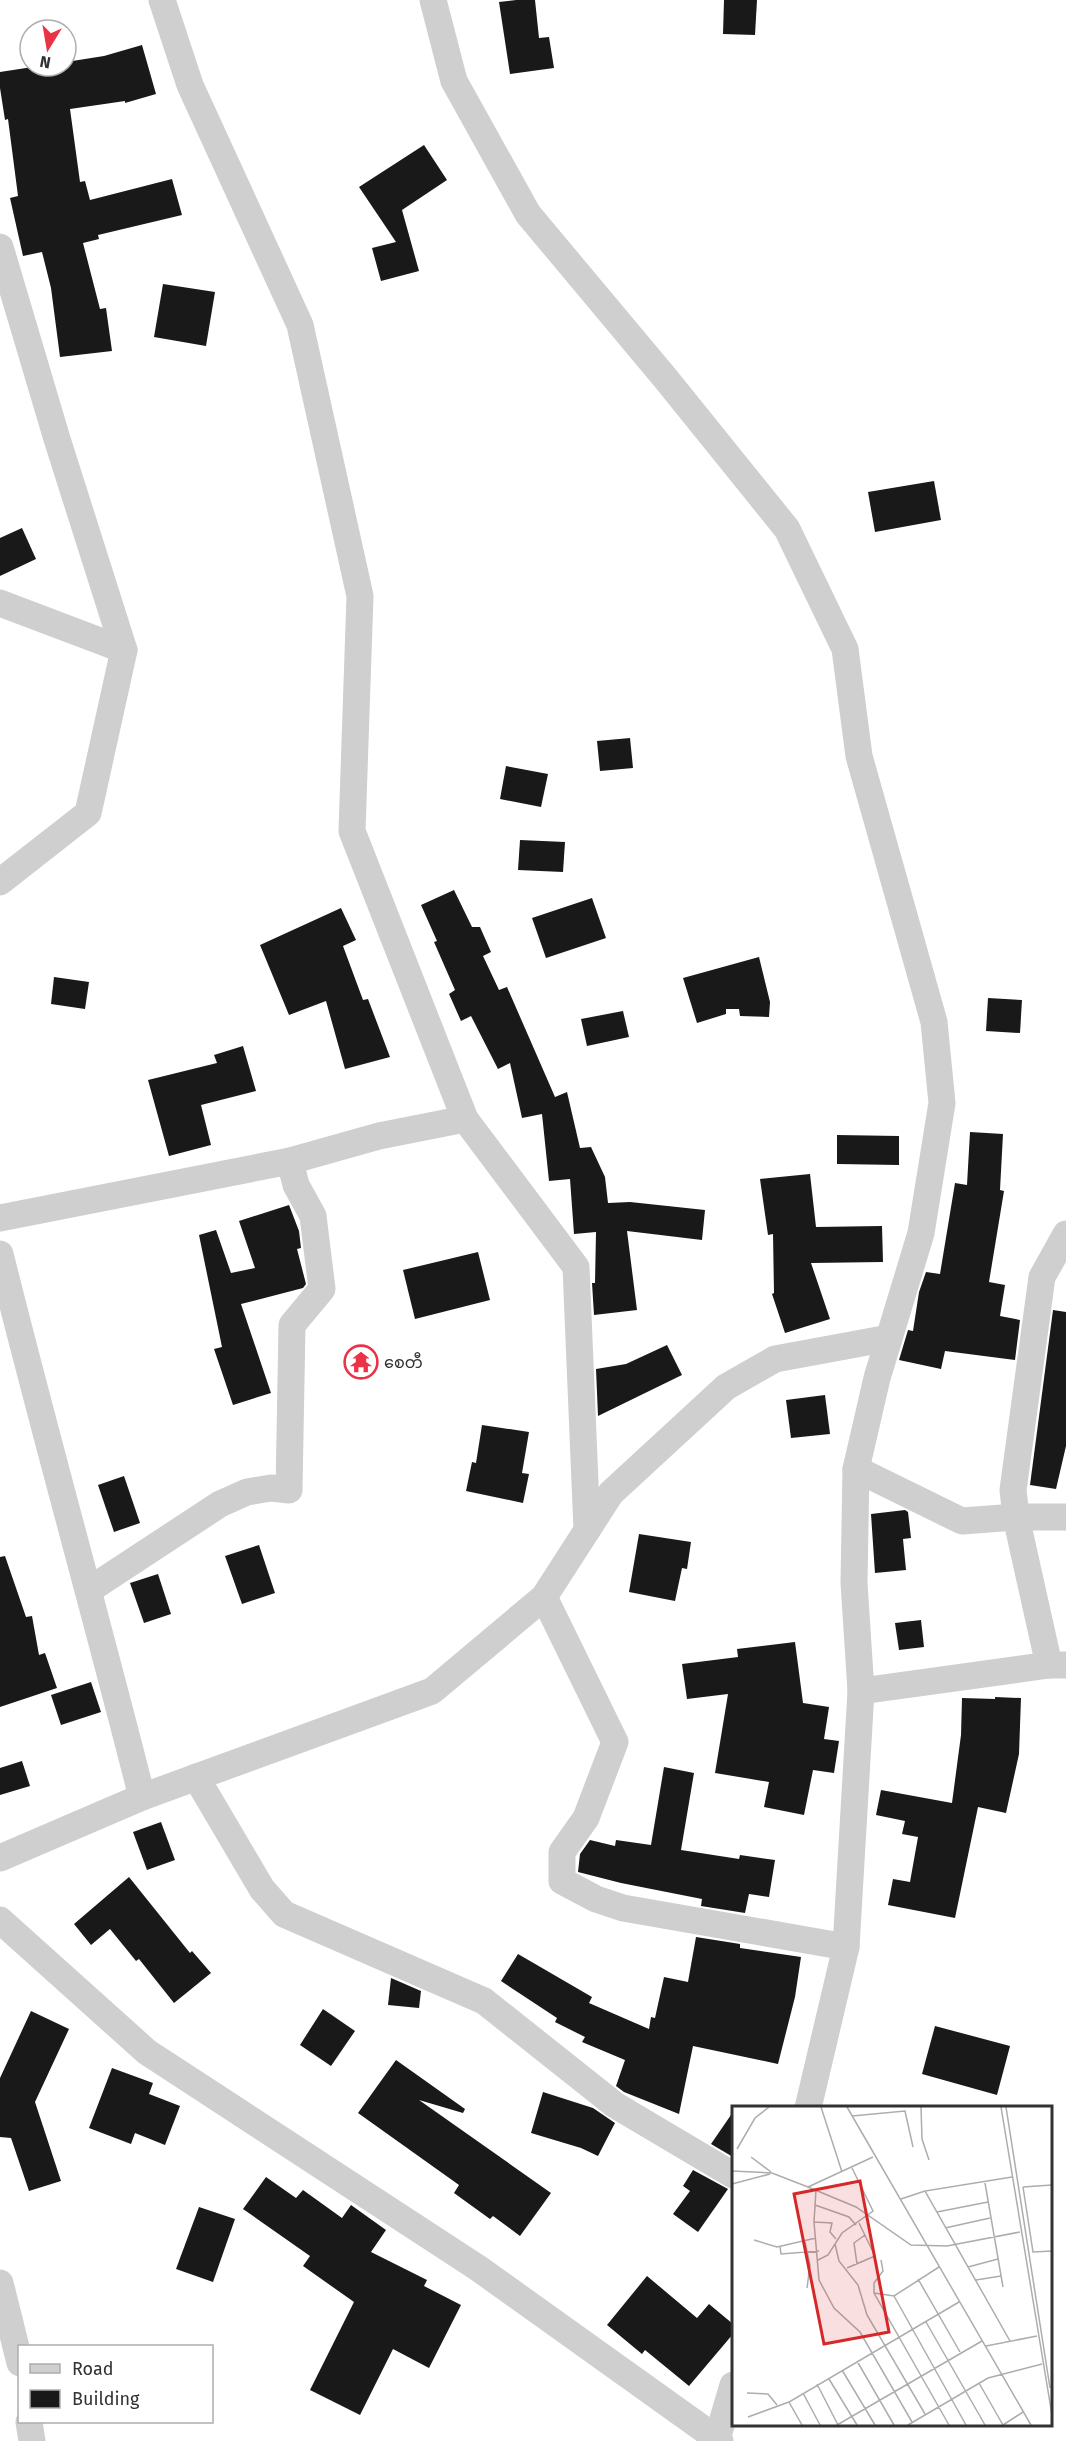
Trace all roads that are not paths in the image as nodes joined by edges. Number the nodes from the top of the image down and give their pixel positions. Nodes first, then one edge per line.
1 (162, 0) edge
2 (433, 0) edge
3 (0, 247) edge
4 (0, 603) edge
5 (124, 651) junction
6 (0, 882) edge
7 (465, 1119) junction
8 (290, 1161) junction
9 (0, 1218) edge
10 (1066, 1234) edge
11 (0, 1254) edge
12 (889, 1338) junction
13 (856, 1469) junction
14 (1016, 1517) junction
15 (1066, 1517) edge
16 (587, 1530) junction
17 (89, 1590) junction
18 (544, 1597) junction
19 (1058, 1665) edge
20 (861, 1691) junction
21 (196, 1777) junction
22 (142, 1797) junction
23 (0, 1858) edge
24 (0, 1920) edge
25 (846, 1947) junction
26 (808, 2106) edge
27 (732, 2174) edge
28 (0, 2283) edge
29 (18, 2355) edge
30 (732, 2389) edge
31 (29, 2423) edge
32 (719, 2440) edge
33 (32, 2441) edge

1 - 7 street
2 - 12 street
3 - 5 street
4 - 5 street
5 - 6 street
7 - 8 street
7 - 16 street
8 - 9 street
8 - 17 street
10 - 14 street
11 - 17 street
12 - 13 street
12 - 16 street
13 - 14 street
13 - 20 street
14 - 15 street
14 - 19 street
16 - 18 street
17 - 22 street
18 - 21 street
18 - 25 street
19 - 20 street
20 - 25 street
21 - 22 street
21 - 27 street
22 - 23 street
24 - 32 street
25 - 26 street
28 - 29 street
30 - 32 street
31 - 33 street

